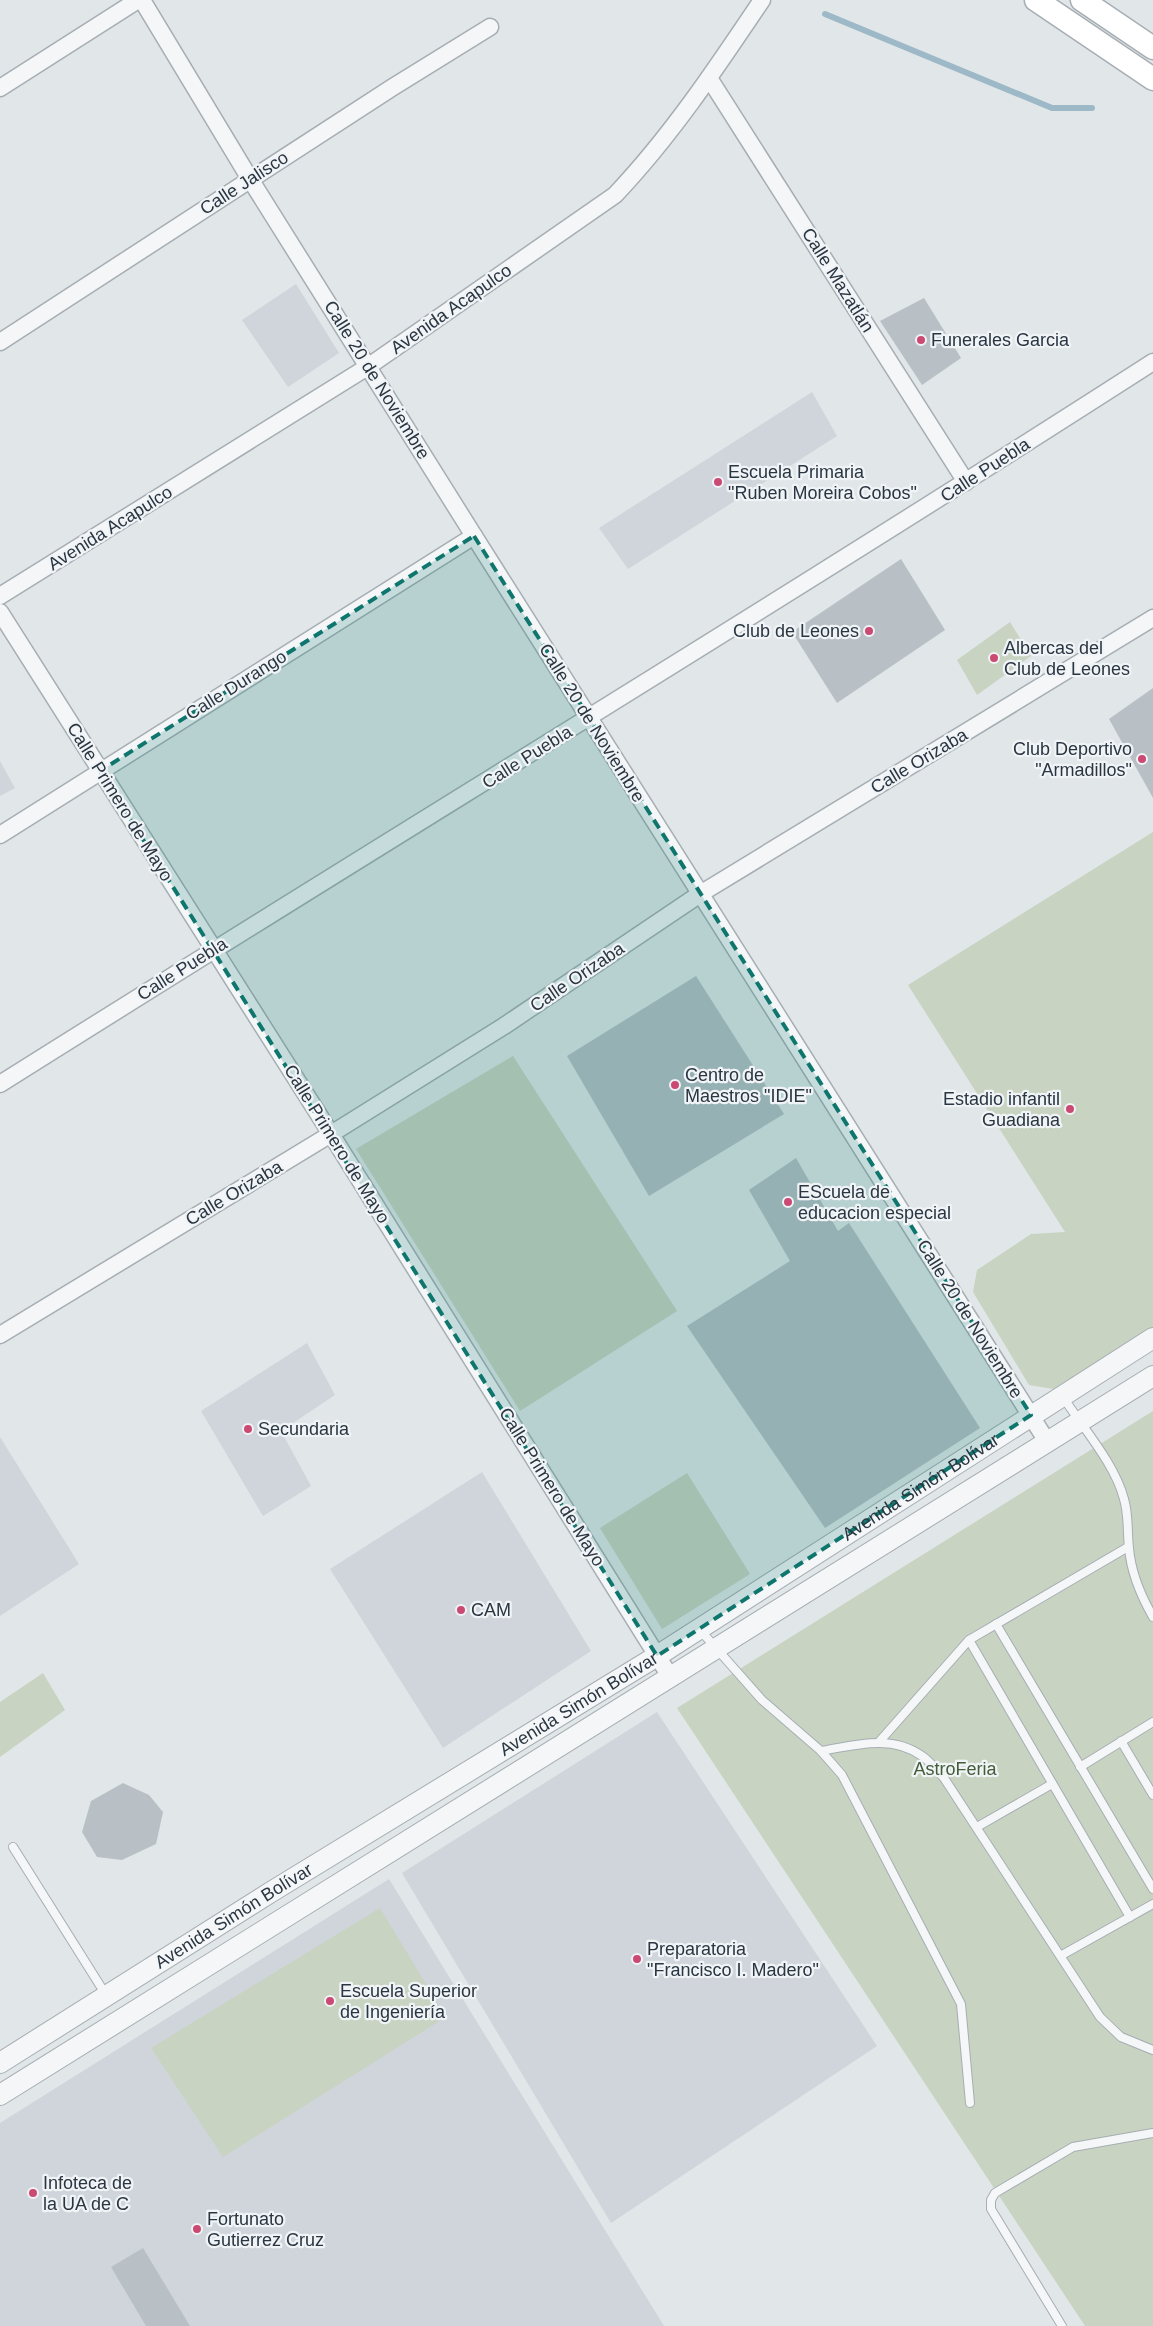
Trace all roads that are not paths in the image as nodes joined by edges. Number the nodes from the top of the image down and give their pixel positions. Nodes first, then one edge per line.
1 (138, 0) edge
2 (142, 0) edge
3 (762, 0) edge
4 (1036, 0) edge
5 (1081, 0) edge
6 (1068, 22) junction
7 (490, 27) dead end
8 (1153, 48) edge
9 (709, 78) junction
10 (1153, 79) edge
11 (0, 88) edge
12 (250, 179) junction
13 (0, 342) edge
14 (1153, 362) edge
15 (368, 366) junction
16 (966, 482) junction
17 (474, 536) junction
18 (0, 596) edge
19 (0, 612) edge
20 (1153, 618) edge
21 (589, 719) junction
22 (100, 771) junction
23 (0, 835) edge
24 (700, 894) junction
25 (213, 950) junction
26 (0, 1084) edge
27 (331, 1134) junction
28 (0, 1335) edge
29 (1153, 1338) edge
30 (1153, 1376) edge
31 (1062, 1395) junction
32 (1031, 1415) junction
33 (1080, 1423) junction
34 (1048, 1443) junction
35 (1128, 1547) junction
36 (1153, 1617) edge
37 (996, 1624) junction
38 (698, 1629) junction
39 (969, 1640) junction
40 (717, 1649) junction
41 (657, 1656) junction
42 (671, 1678) junction
43 (1153, 1722) edge
44 (1121, 1741) junction
45 (879, 1742) junction
46 (821, 1751) junction
47 (1080, 1766) junction
48 (1052, 1784) junction
49 (1153, 1795) edge
50 (977, 1827) junction
51 (13, 1847) dead end
52 (1153, 1889) edge
53 (271, 1892) junction
54 (1153, 1904) edge
55 (1130, 1917) junction
56 (287, 1918) junction
57 (1062, 1955) junction
58 (107, 1996) junction
59 (1153, 2050) edge
60 (0, 2063) edge
61 (0, 2095) edge
62 (970, 2103) dead end
63 (1153, 2132) edge
64 (1062, 2326) edge

1 - 11 street
2 - 12 street, Calle 20 de Noviembre
3 - 9 street, Avenida Acapulco
4 - 6 main road
5 - 6 street
5 - 8 main road
6 - 10 main road
7 - 12 street, Calle Jalisco
9 - 15 street, Avenida Acapulco
9 - 16 street, Calle Mazatlán
12 - 13 street, Calle Jalisco
12 - 15 street, Calle 20 de Noviembre
14 - 16 street, Calle Puebla
15 - 17 street, Calle 20 de Noviembre
15 - 18 street, Avenida Acapulco
16 - 21 street, Calle Puebla
17 - 21 street, Calle 20 de Noviembre
17 - 22 street, Calle Durango
19 - 22 street, Calle Primero de Mayo
20 - 24 street, Calle Orizaba
21 - 24 street, Calle 20 de Noviembre
21 - 25 street, Calle Puebla
22 - 23 street, Calle Durango
22 - 25 street, Calle Primero de Mayo
24 - 27 street, Calle Orizaba
24 - 32 street, Calle 20 de Noviembre
25 - 26 street, Calle Puebla
25 - 27 street, Calle Primero de Mayo
27 - 28 street, Calle Orizaba
27 - 41 street, Calle Primero de Mayo
29 - 31 street, Avenida Simón Bolívar
30 - 33 street, Avenida Simón Bolívar
31 - 32 street, Avenida Simón Bolívar
31 - 33 lane
32 - 34 street, Calle 20 de Noviembre
32 - 38 street, Avenida Simón Bolívar
33 - 34 street, Avenida Simón Bolívar
33 - 35 lane
34 - 40 street, Avenida Simón Bolívar
35 - 36 lane
35 - 37 lane
37 - 39 lane
37 - 47 lane
38 - 40 lane
38 - 41 street, Avenida Simón Bolívar
39 - 45 lane
39 - 48 lane
40 - 42 street, Avenida Simón Bolívar
40 - 46 lane
41 - 42 street, Calle Primero de Mayo
41 - 53 street, Avenida Simón Bolívar
42 - 56 street, Avenida Simón Bolívar
43 - 44 lane
44 - 47 lane
44 - 49 lane
45 - 46 lane
45 - 50 lane
46 - 62 lane
47 - 52 lane
48 - 50 lane
48 - 55 lane
50 - 57 lane
51 - 58 lane
53 - 56 street
53 - 58 street, Avenida Simón Bolívar
54 - 55 lane
55 - 57 lane
56 - 61 street, Avenida Simón Bolívar
57 - 59 lane
58 - 60 street, Avenida Simón Bolívar
63 - 64 lane

